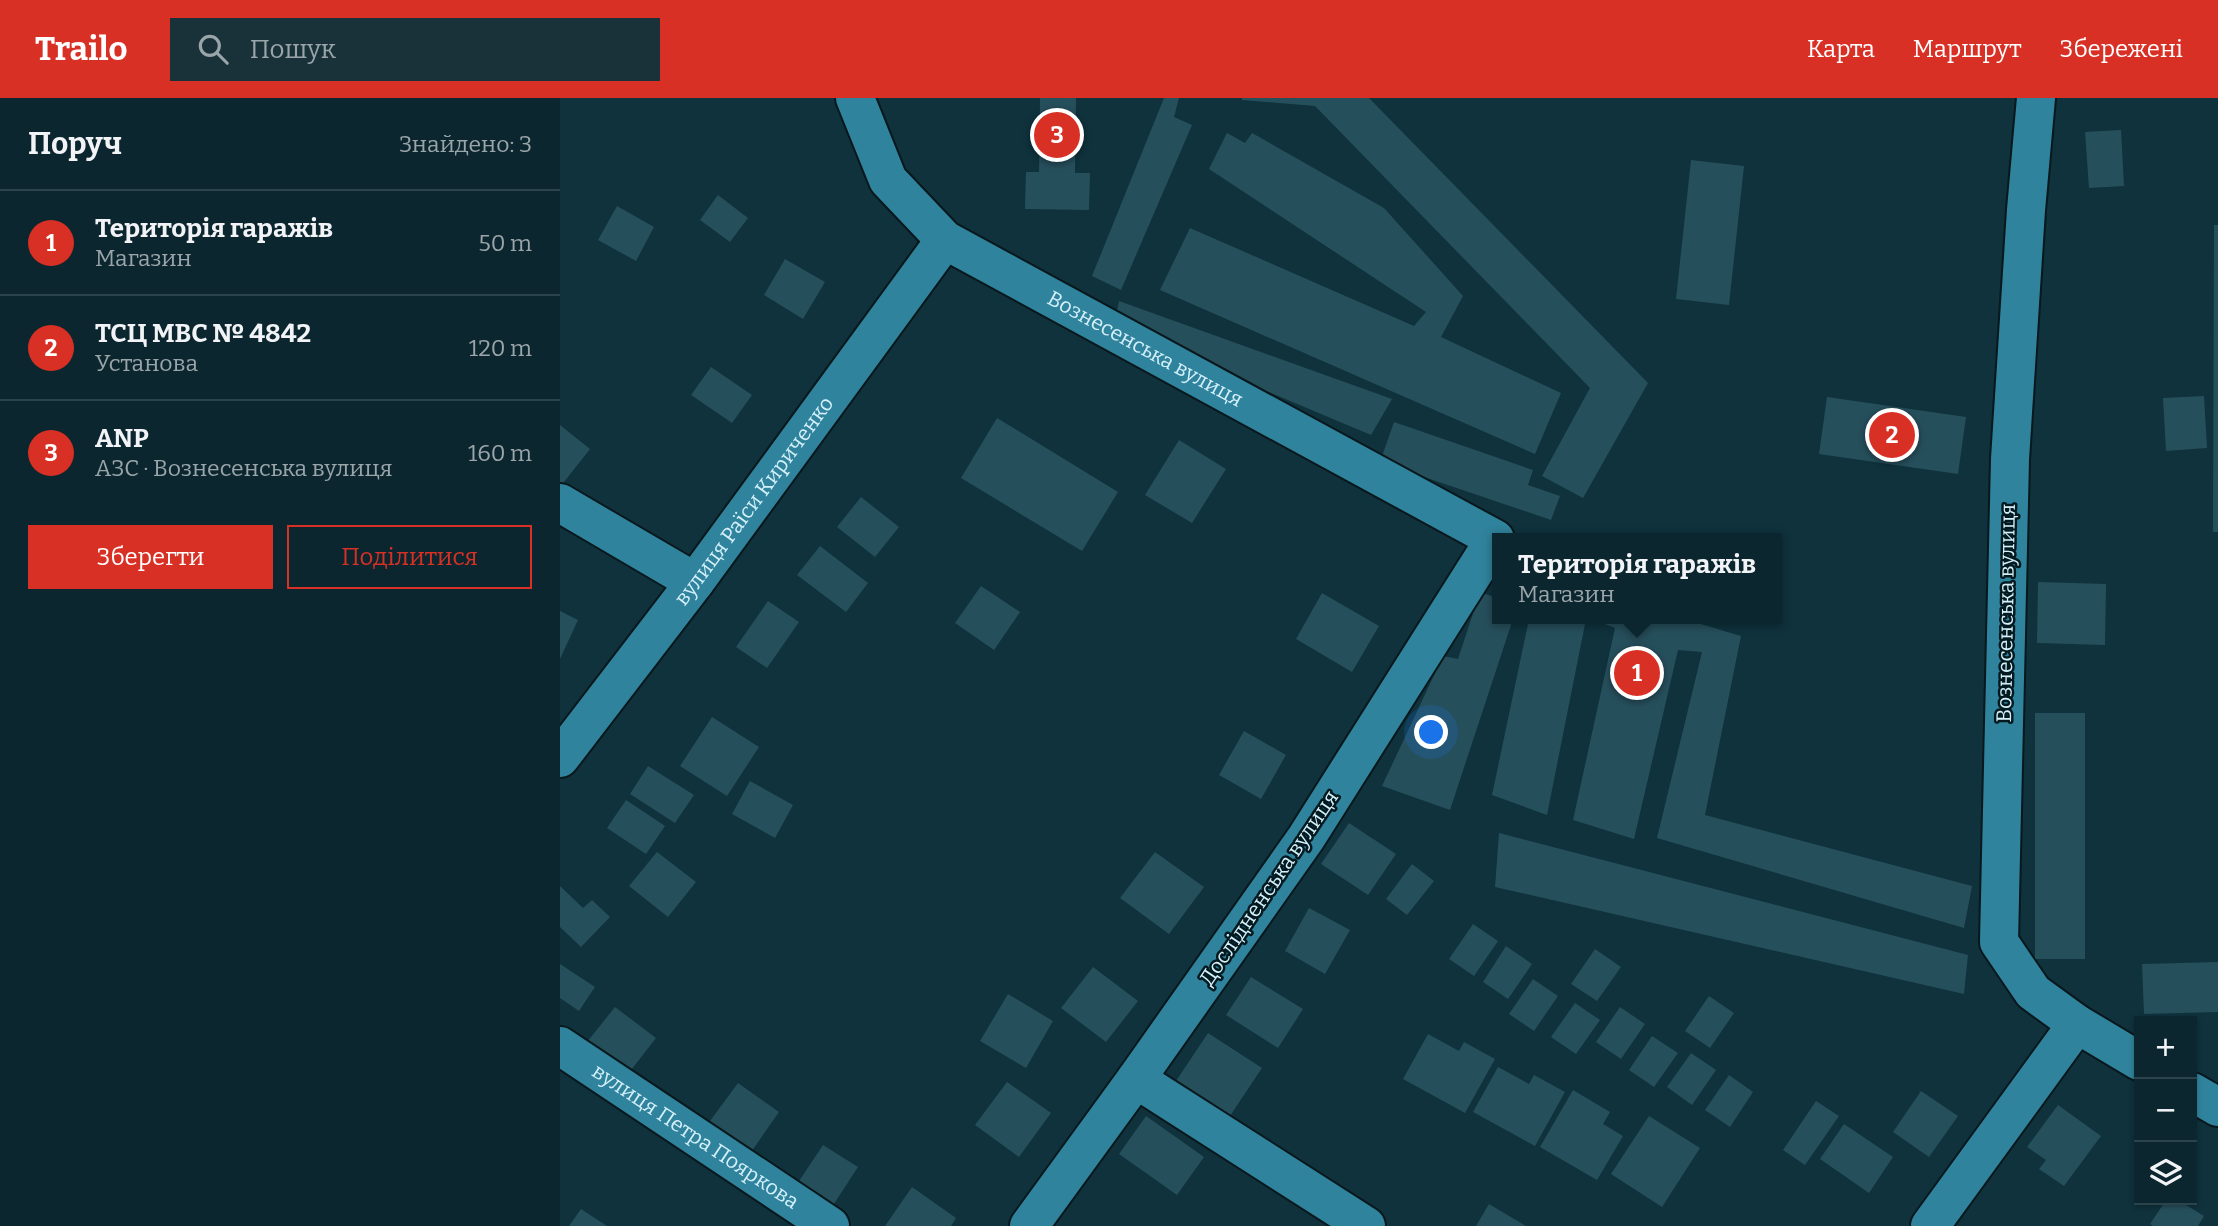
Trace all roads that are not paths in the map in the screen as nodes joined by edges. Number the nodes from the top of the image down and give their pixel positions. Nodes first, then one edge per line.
1 (855, 98) edge
2 (2036, 98) edge
3 (945, 240) junction
4 (560, 503) edge
5 (1492, 537) edge
6 (1492, 544) edge
7 (695, 582) junction
8 (560, 758) edge
9 (2077, 1024) junction
10 (560, 1046) edge
11 (2134, 1058) edge
12 (1136, 1079) junction
13 (2197, 1095) edge
14 (2218, 1107) edge
15 (830, 1226) edge
16 (1029, 1226) edge
17 (1366, 1226) edge
18 (1930, 1226) edge

1 - 3 street, Вознесенська вулиця
2 - 9 street, Вознесенська вулиця
3 - 5 street, Вознесенська вулиця
3 - 7 street, вулиця Раїси Кириченко
4 - 7 street
6 - 12 street, Дослідненська вулиця
7 - 8 street, вулиця Раїси Кириченко
9 - 11 street, Вознесенська вулиця
9 - 18 street
10 - 15 street, вулиця Петра Пояркова
12 - 16 street, Дослідненська вулиця
12 - 17 street
13 - 14 street

